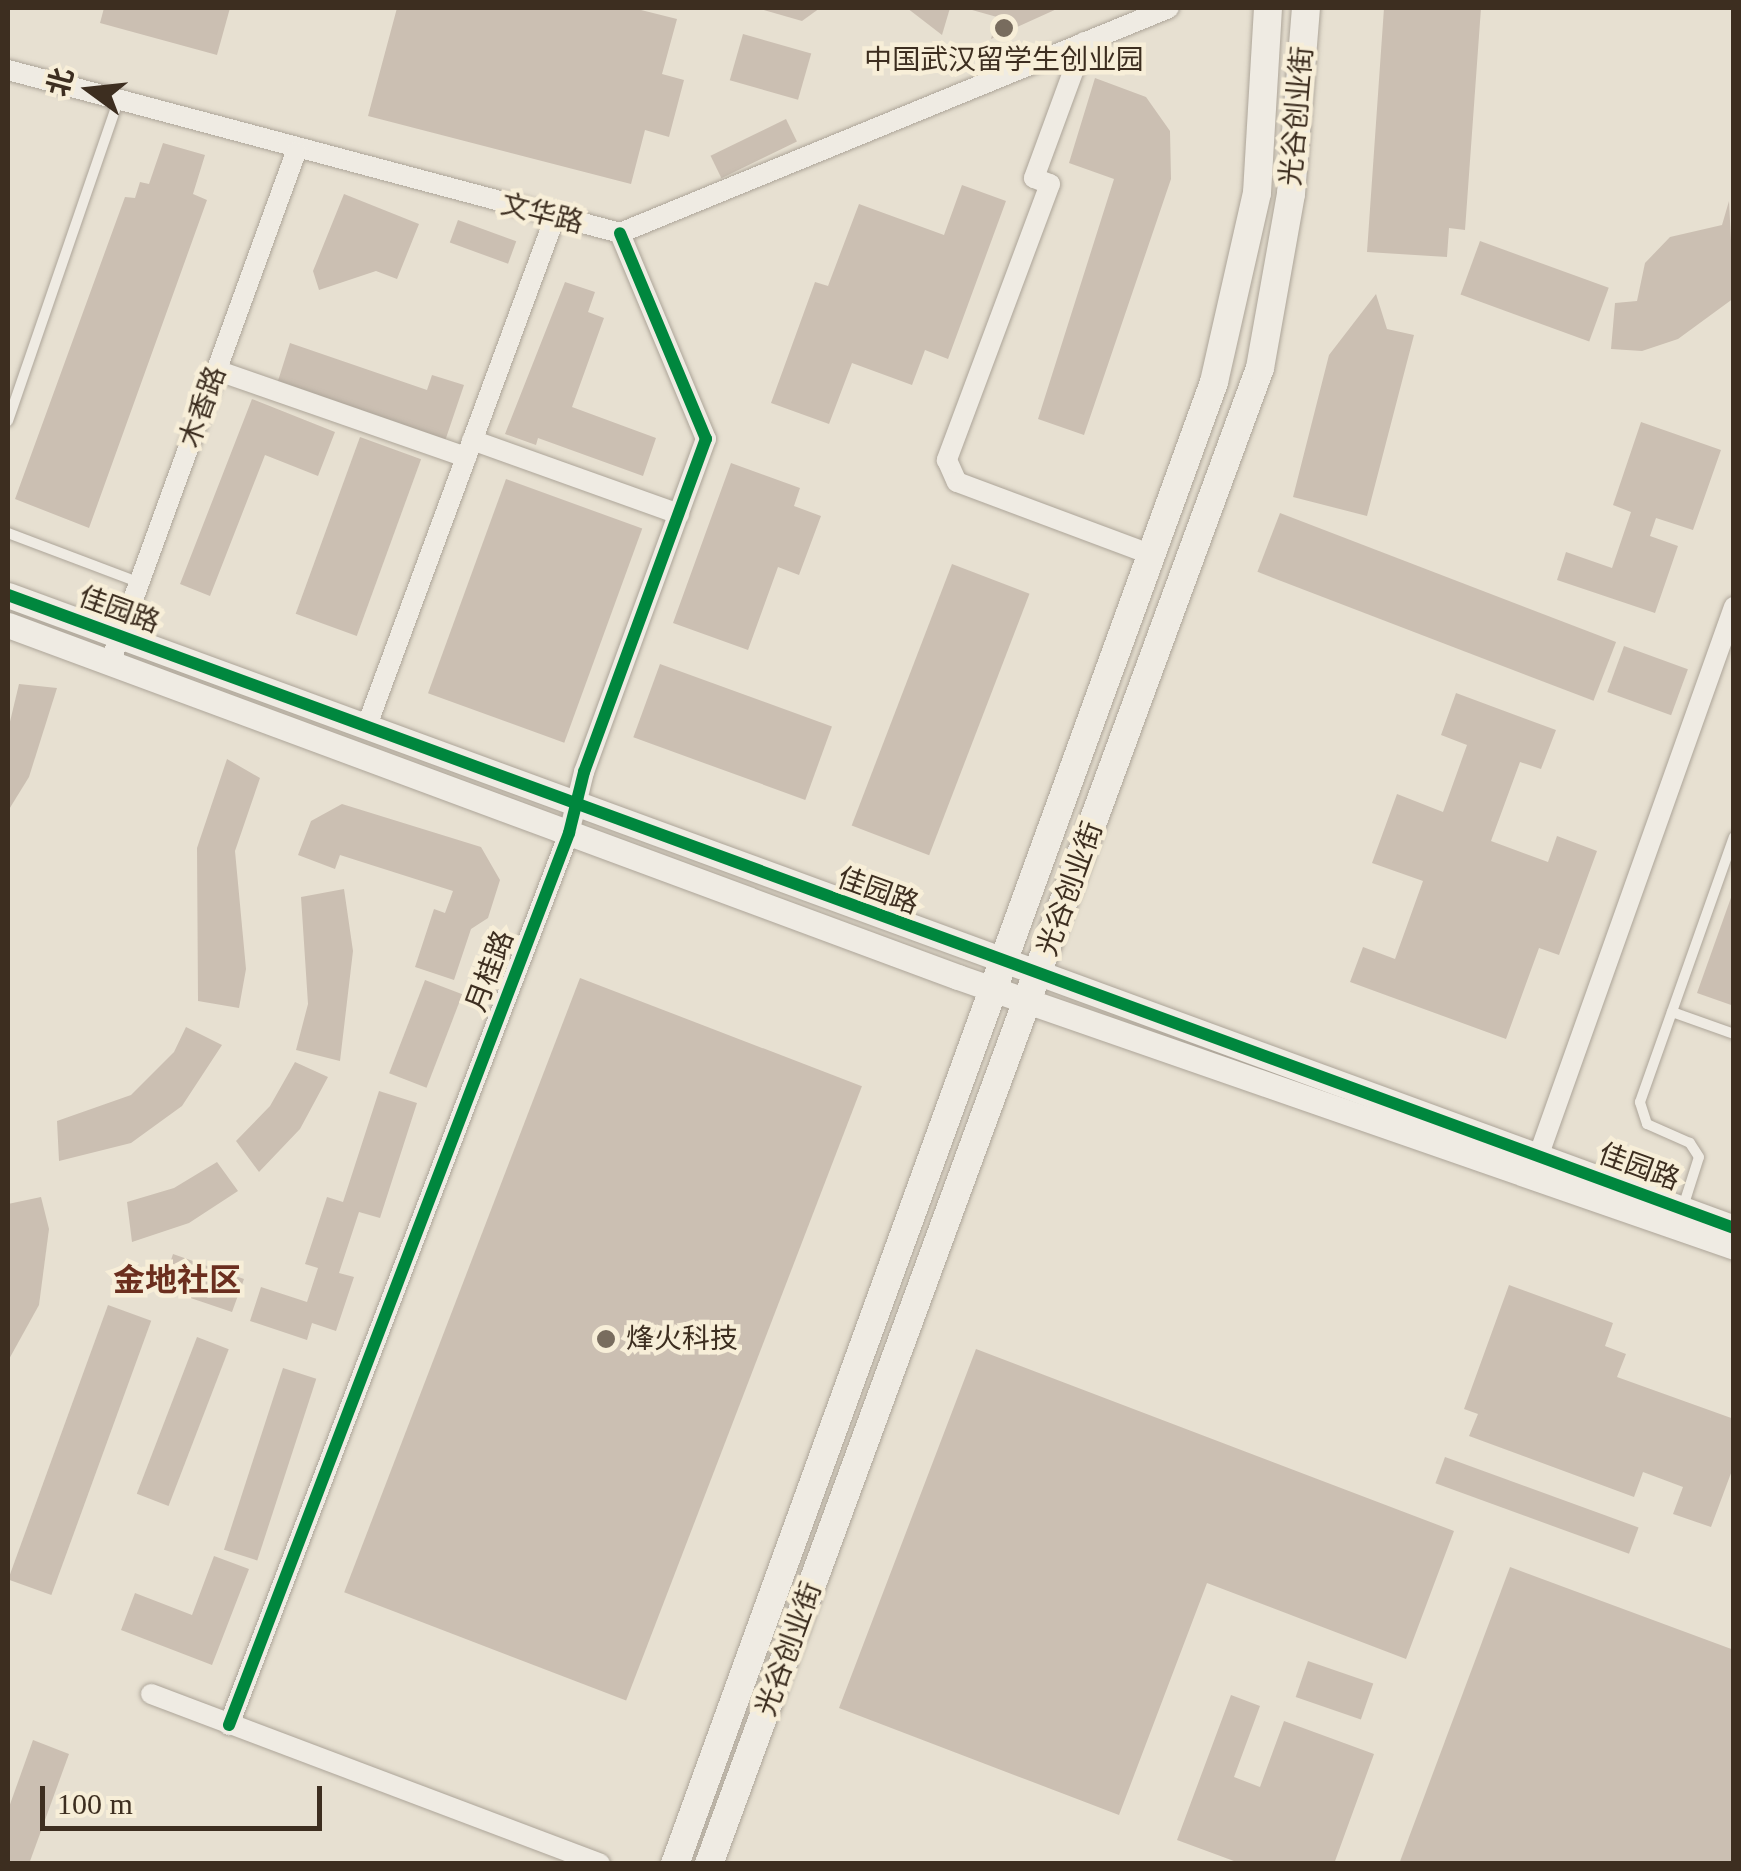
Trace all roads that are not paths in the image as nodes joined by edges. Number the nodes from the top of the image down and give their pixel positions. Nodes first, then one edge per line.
1 (1168, 8) edge
2 (1268, 8) edge
3 (1306, 8) edge
4 (1084, 42) junction
5 (8, 70) edge
6 (118, 102) junction
7 (296, 152) junction
8 (554, 217) junction
9 (620, 234) junction
10 (216, 370) junction
11 (8, 421) edge
12 (469, 448) junction
13 (678, 514) junction
14 (8, 534) edge
15 (1150, 554) junction
16 (138, 582) junction
17 (8, 596) edge
18 (1734, 606) edge
19 (8, 625) edge
20 (120, 636) junction
21 (110, 662) junction
22 (366, 728) junction
23 (579, 807) junction
24 (570, 833) junction
25 (1734, 838) edge
26 (1000, 959) junction
27 (1040, 973) junction
28 (990, 988) junction
29 (1032, 1001) junction
30 (1672, 1012) junction
31 (1734, 1034) edge
32 (1538, 1157) junction
33 (1682, 1210) junction
34 (1734, 1228) edge
35 (1734, 1246) edge
36 (151, 1694) dead end
37 (229, 1725) junction
38 (600, 1864) edge
39 (675, 1864) edge
40 (709, 1864) edge

1 - 4 street, 文华路
2 - 15 main road, 光谷创业街
3 - 27 main road, 光谷创业街
4 - 9 street, 文华路
4 - 15 street
5 - 6 street, 文华路
6 - 7 street, 文华路
6 - 11 lane
7 - 8 street, 文华路
7 - 10 street, 木香路
8 - 9 street, 文华路
8 - 12 street
9 - 13 street, 月桂路
10 - 12 street
10 - 16 street, 木香路
12 - 13 street
12 - 22 street
13 - 23 street, 月桂路
14 - 16 lane
15 - 26 main road, 光谷创业街
16 - 20 street, 木香路
17 - 20 street, 佳园路
18 - 32 street
19 - 21 street, 佳园路
20 - 21 street, 木香路
20 - 22 street, 佳园路
21 - 24 street, 佳园路
22 - 23 street, 佳园路
23 - 24 street, 月桂路
23 - 26 street, 佳园路
24 - 28 street, 佳园路
24 - 37 street, 月桂路
25 - 30 lane
26 - 27 street, 佳园路
26 - 28 main road, 光谷创业街
27 - 29 main road, 光谷创业街
27 - 32 street, 佳园路
28 - 29 street, 佳园路
28 - 39 main road, 光谷创业街
29 - 35 street, 佳园路
29 - 40 main road, 光谷创业街
30 - 31 lane
30 - 33 lane
32 - 33 street, 佳园路
33 - 34 street, 佳园路
36 - 37 street
37 - 38 street

